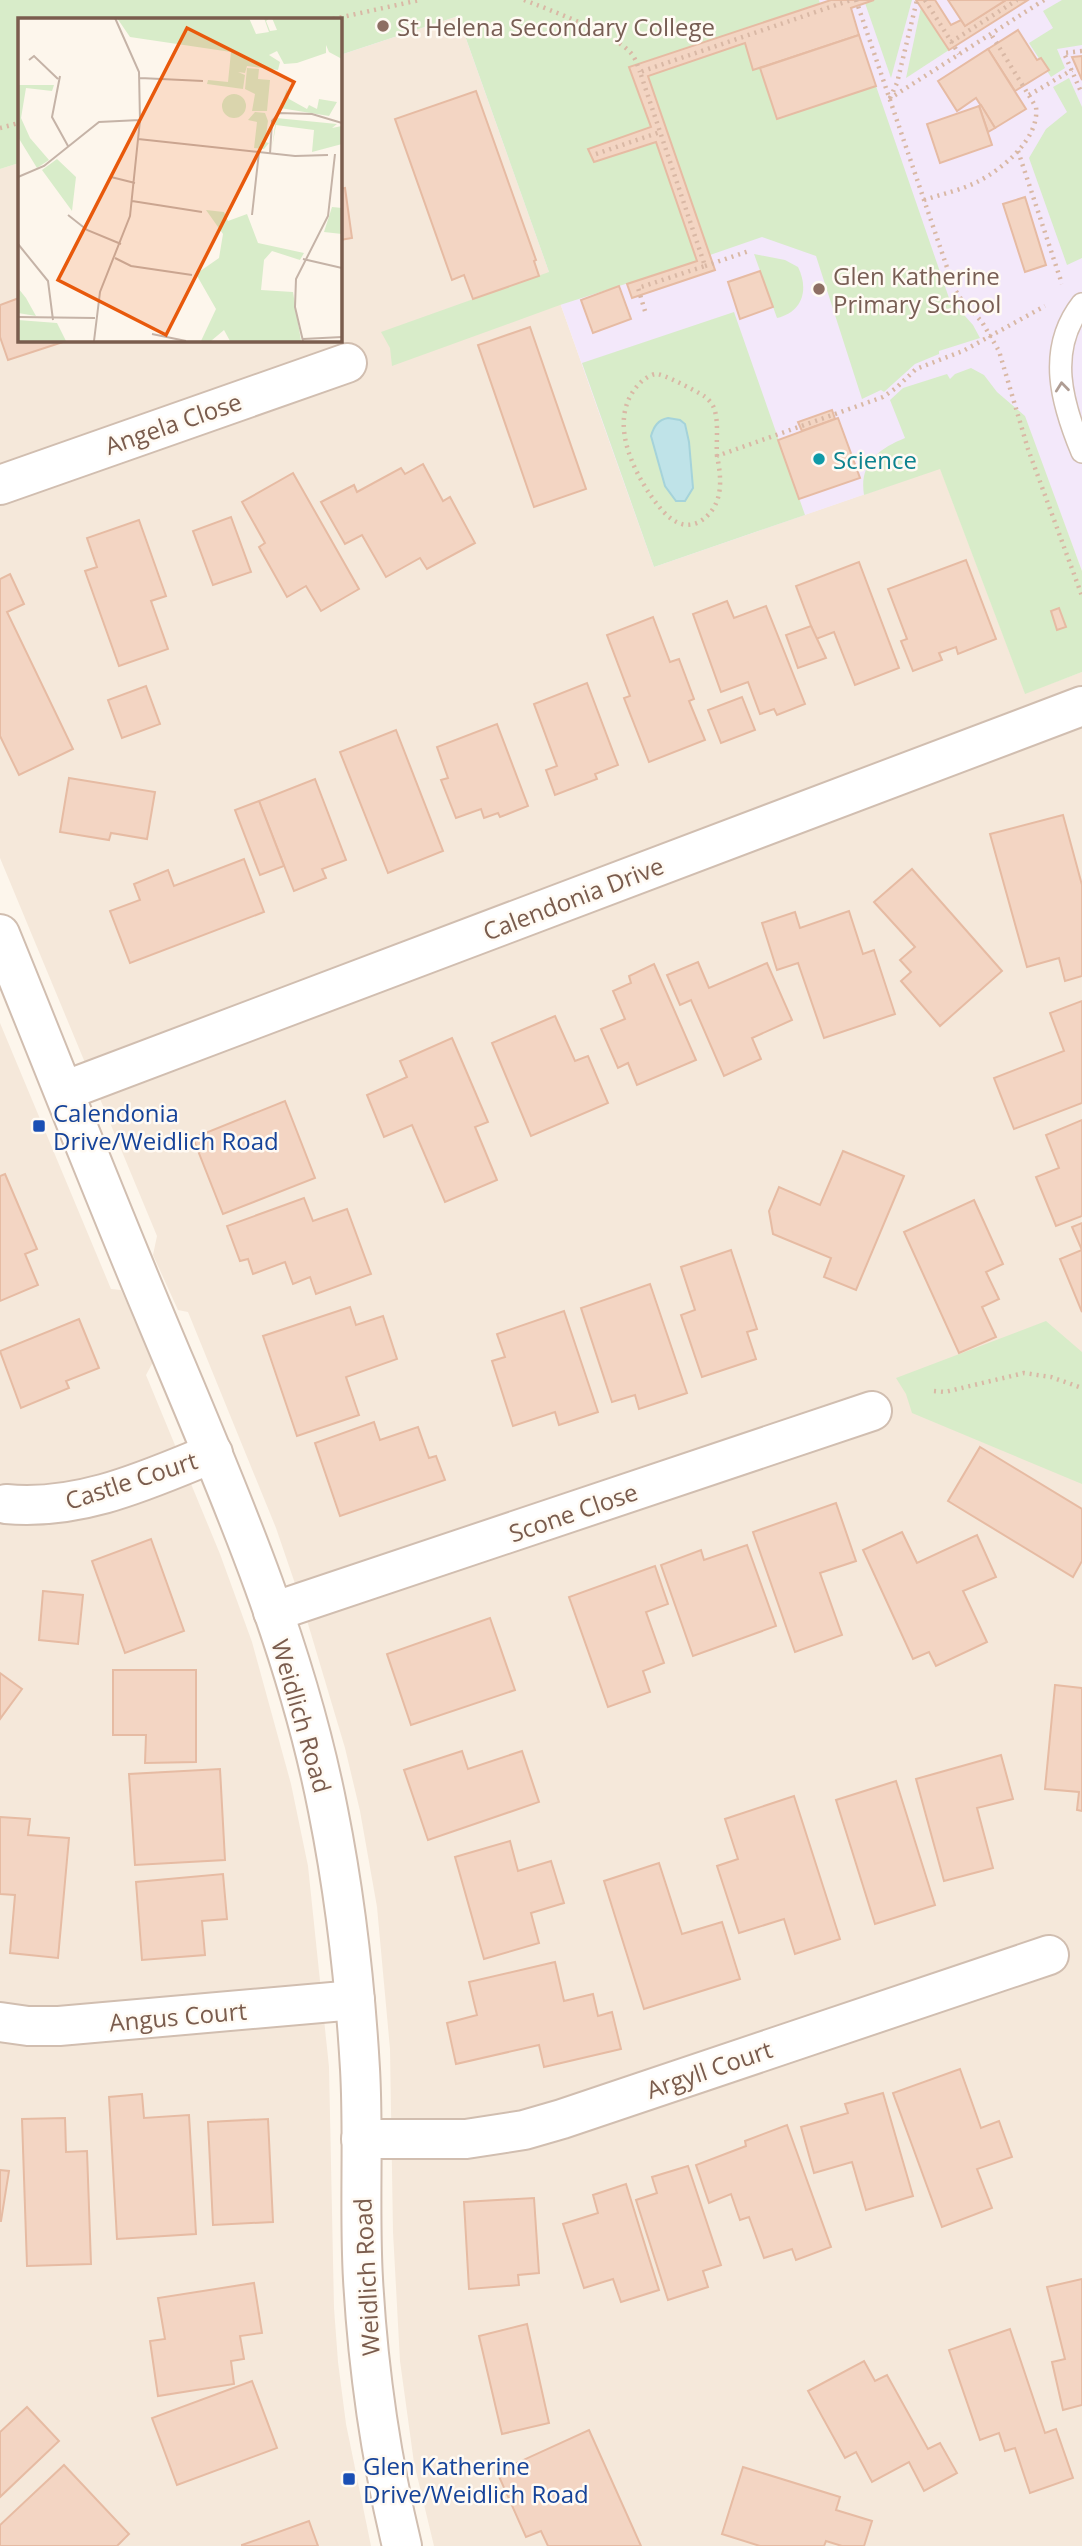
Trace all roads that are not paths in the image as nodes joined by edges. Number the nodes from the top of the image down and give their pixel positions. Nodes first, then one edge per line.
1 (1082, 304) edge
2 (347, 363) dead end
3 (1082, 452) edge
4 (0, 485) edge
5 (1082, 706) edge
6 (0, 934) edge
7 (64, 1091) junction
8 (872, 1411) dead end
9 (214, 1453) junction
10 (6, 1504) dead end
11 (273, 1612) junction
12 (1049, 1955) dead end
13 (355, 2000) junction
14 (0, 2022) edge
15 (361, 2139) junction
16 (402, 2546) edge

3 -> 1 lane
2 - 4 street, Angela Close
5 - 7 street, Calendonia Drive
6 - 7 street, Weidlich Road
7 - 9 street, Weidlich Road
8 - 11 street, Scone Close
9 - 10 street, Castle Court
9 - 11 street, Weidlich Road
11 - 13 street, Weidlich Road
12 - 15 street, Argyll Court
13 - 14 street, Angus Court
13 - 15 street, Weidlich Road
15 - 16 street, Weidlich Road

